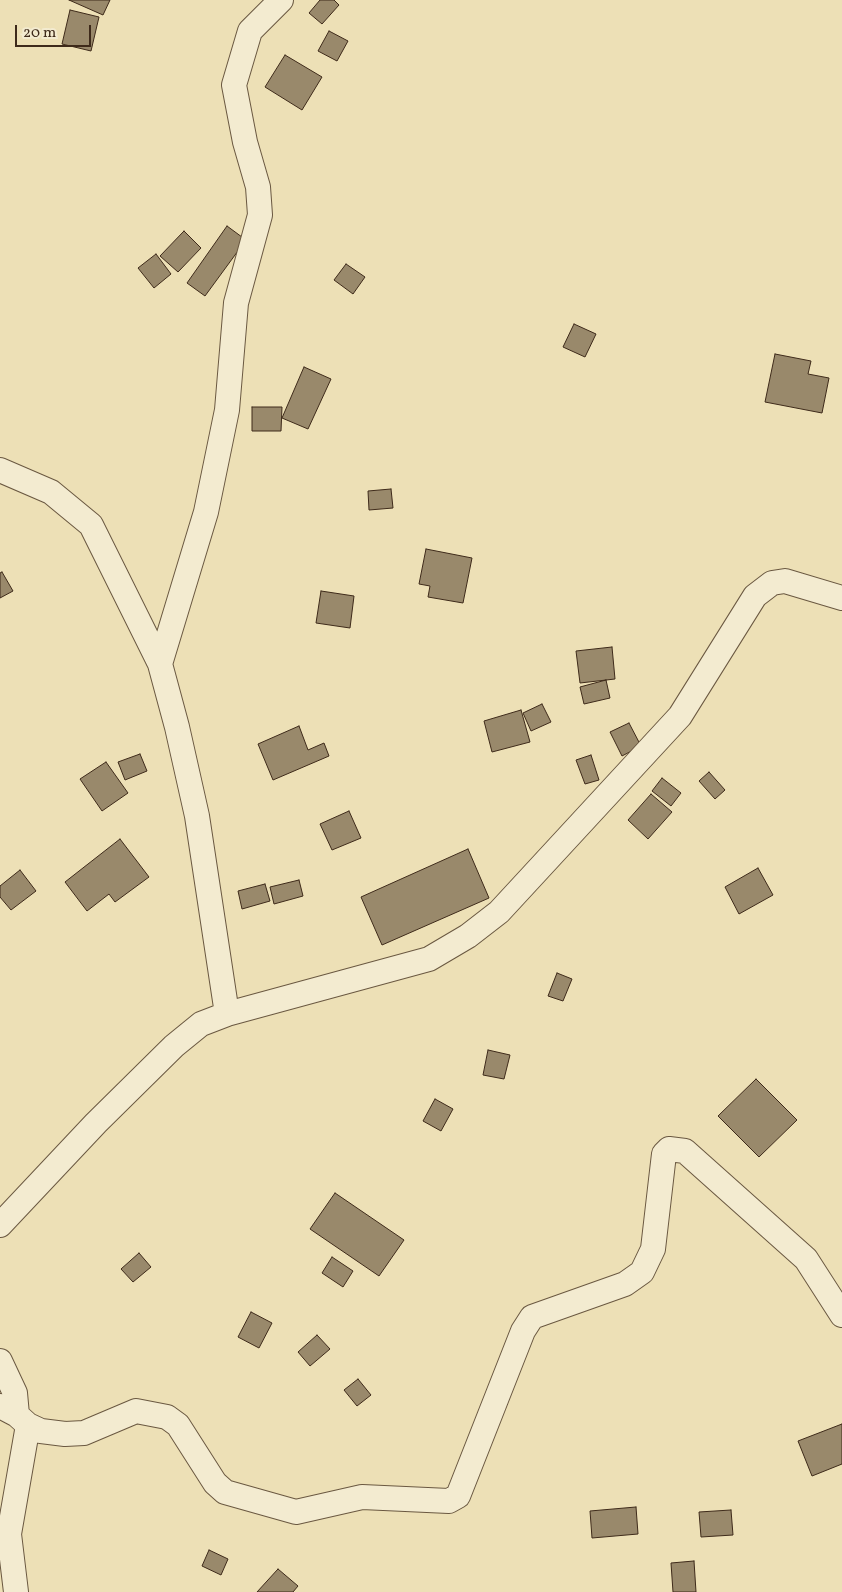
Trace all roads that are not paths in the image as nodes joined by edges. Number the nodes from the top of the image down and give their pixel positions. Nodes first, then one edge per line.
1 (280, 0) edge
2 (0, 470) edge
3 (842, 598) edge
4 (160, 664) junction
5 (227, 1014) junction
6 (0, 1225) edge
7 (842, 1314) edge
8 (0, 1361) edge
9 (15, 1415) edge
10 (16, 1592) edge

1 - 4 street
2 - 4 street
3 - 5 street
4 - 5 street
5 - 6 street
7 - 9 street
8 - 9 street
9 - 10 street

